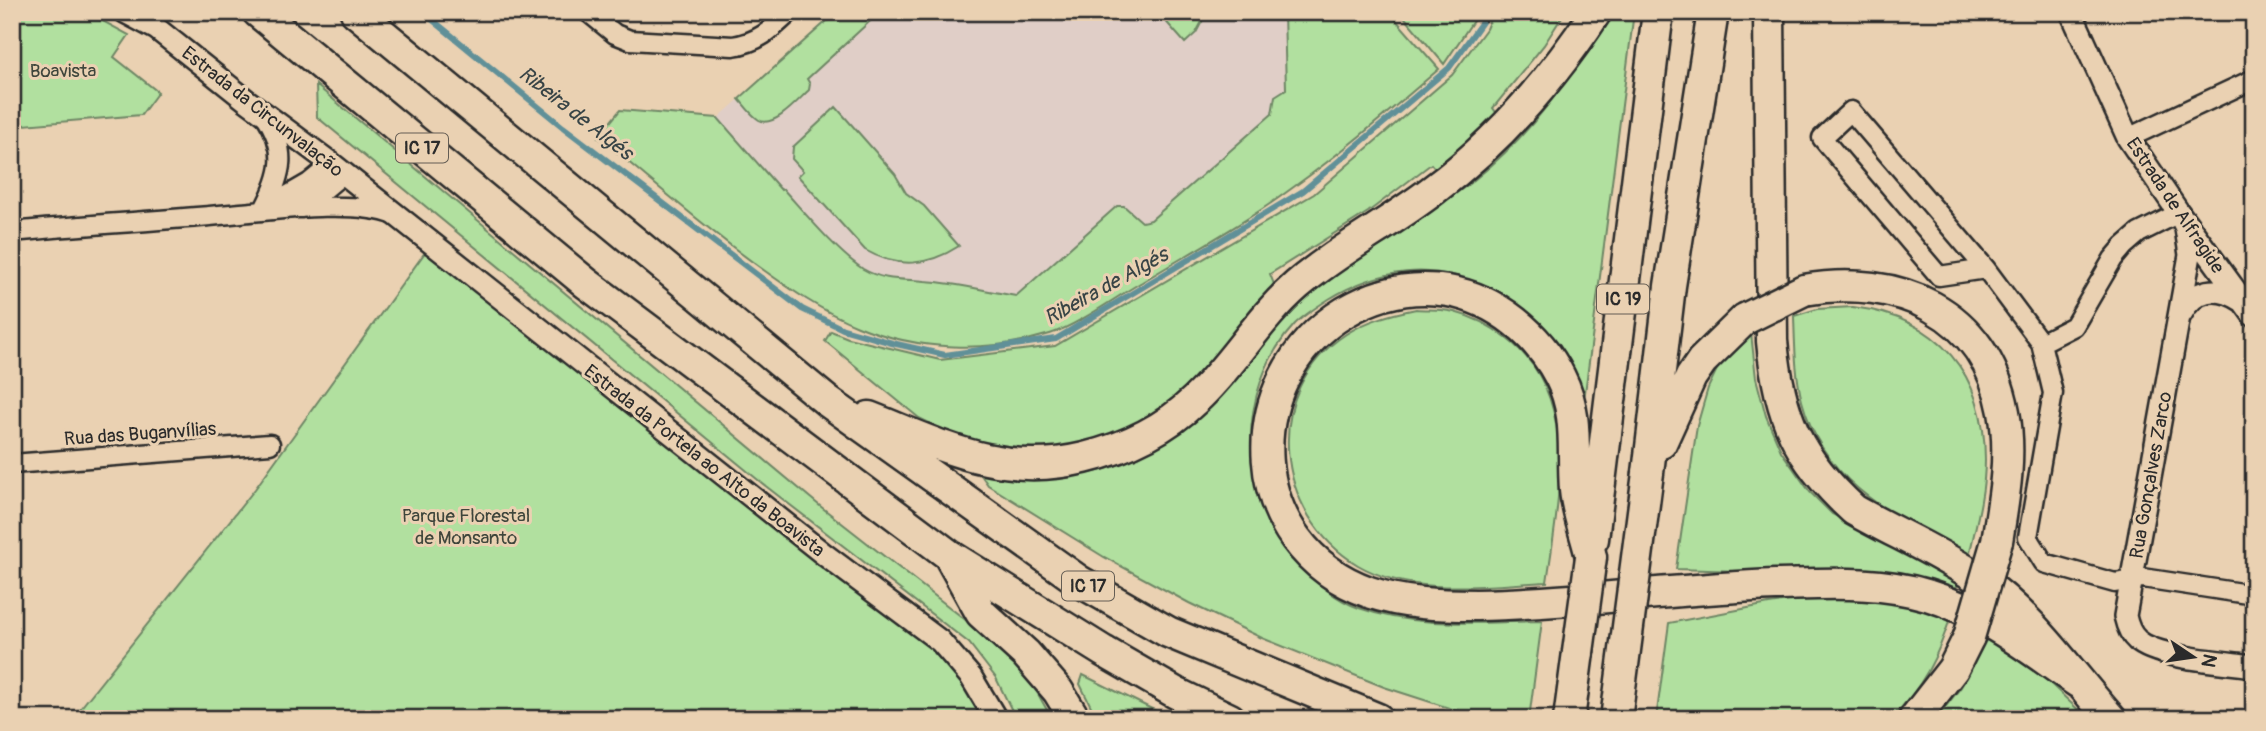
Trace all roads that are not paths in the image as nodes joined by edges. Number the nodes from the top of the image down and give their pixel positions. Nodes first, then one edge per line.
1 (125, 12) edge
2 (258, 12) edge
3 (356, 12) edge
4 (588, 12) edge
5 (790, 12) edge
6 (1596, 12) edge
7 (1658, 12) edge
8 (1713, 12) edge
9 (1769, 12) edge
10 (2071, 12) edge
11 (2254, 79) edge
12 (263, 112) junction
13 (2128, 138) junction
14 (338, 169) junction
15 (302, 208) junction
16 (264, 209) junction
17 (2179, 213) junction
18 (397, 216) junction
19 (12, 232) edge
20 (1986, 269) junction
21 (2250, 311) edge
22 (2177, 325) junction
23 (2041, 343) junction
24 (827, 401) junction
25 (270, 444) dead end
26 (12, 464) edge
27 (1648, 473) junction
28 (950, 555) junction
29 (1591, 557) junction
30 (2130, 580) junction
31 (2254, 595) edge
32 (2254, 666) edge
33 (2079, 683) junction
34 (996, 719) edge
35 (1075, 719) edge
36 (1230, 719) edge
37 (1378, 719) edge
38 (1569, 719) edge
39 (1616, 719) edge
40 (1914, 719) edge
41 (2111, 719) edge

1 - 12 street, Estrada da Circunvalação
2 - 28 highway, IC 17
3 - 24 highway, IC 17
4 - 5 street
6 - 24 highway
7 - 29 highway, IC 19
8 - 27 highway, IC 19
9 - 33 highway
10 - 13 street, Estrada de Alfragide
11 - 13 street
12 - 14 street, Estrada da Circunvalação
12 - 16 street
13 - 17 street, Estrada de Alfragide
14 - 15 street
14 - 16 street
14 - 18 street, Estrada da Circunvalação
15 - 16 street
15 - 18 street
16 - 19 street
17 - 21 street, Estrada de Alfragide
17 - 22 street, Rua Gonçalves Zarco
17 - 23 street
18 - 34 street, Estrada da Portela ao Alto da Boavista
20 - 20 street
20 - 23 street
21 - 22 street, Rua Gonçalves Zarco
22 - 30 street, Rua Gonçalves Zarco
23 - 30 street
24 - 37 highway, IC 17
25 - 26 street, Rua das Buganvílias
27 - 39 highway, IC 19, bridge
27 - 40 highway, bridge
28 - 35 highway
28 - 36 highway, IC 17
29 - 33 highway
29 - 38 highway, IC 19, bridge
30 - 31 street
30 - 32 street, Rua Gonçalves Zarco
33 - 41 highway

